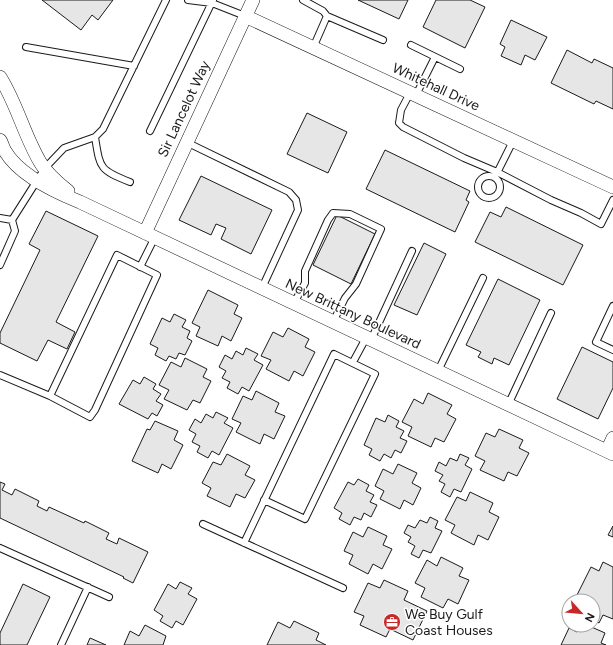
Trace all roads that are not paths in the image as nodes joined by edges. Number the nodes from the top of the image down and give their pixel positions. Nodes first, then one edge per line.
1 (166, 0) edge
2 (188, 0) edge
3 (253, 0) edge
4 (303, 0) edge
5 (212, 2) edge
6 (245, 16) junction
7 (327, 16) junction
8 (383, 40) dead end
9 (411, 45) dead end
10 (26, 47) dead end
11 (313, 48) junction
12 (435, 57) junction
13 (134, 66) junction
14 (460, 69) dead end
15 (0, 77) edge
16 (413, 94) junction
17 (150, 131) dead end
18 (95, 137) junction
19 (0, 140) edge
20 (513, 141) junction
21 (186, 142) junction
22 (45, 168) junction
23 (496, 175) junction
24 (37, 180) junction
25 (130, 182) dead end
26 (613, 187) edge
27 (613, 200) edge
28 (80, 202) junction
29 (0, 218) edge
30 (12, 220) junction
31 (150, 235) junction
32 (412, 252) dead end
33 (0, 265) edge
34 (140, 267) junction
35 (483, 278) dead end
36 (262, 288) junction
37 (294, 303) junction
38 (613, 306) edge
39 (551, 313) dead end
40 (333, 322) junction
41 (369, 339) junction
42 (613, 350) edge
43 (353, 362) junction
44 (438, 372) junction
45 (0, 375) edge
46 (50, 396) junction
47 (508, 405) junction
48 (613, 438) edge
49 (610, 452) edge
50 (264, 500) junction
51 (203, 524) dead end
52 (244, 543) junction
53 (0, 548) edge
54 (88, 588) junction
55 (343, 588) dead end
56 (109, 597) dead end
57 (61, 645) edge

1 - 13 lane
2 - 5 lane
3 - 6 street, Sir Lancelot Way
4 - 7 lane
5 - 6 lane
5 - 17 lane
6 - 11 street, Whitehall Drive
6 - 21 street, Sir Lancelot Way
7 - 8 lane
7 - 11 lane
9 - 12 lane
10 - 13 lane
11 - 16 street, Whitehall Drive
12 - 14 lane
12 - 16 lane
13 - 18 lane
15 - 22 street, New Brittany Boulevard
16 - 20 street, Whitehall Drive
16 - 23 lane
18 - 22 lane
18 - 25 lane
19 - 24 street, New Brittany Boulevard
20 - 23 lane
20 - 26 street, Whitehall Drive
21 - 31 street, Sir Lancelot Way
21 - 36 lane
22 - 24 lane
22 - 28 street, New Brittany Boulevard
23 - 27 lane
24 - 28 street, New Brittany Boulevard
24 - 30 lane
28 - 31 street, New Brittany Boulevard
29 - 30 lane
30 - 33 lane
31 - 34 lane
31 - 36 street, New Brittany Boulevard
32 - 41 lane
34 - 46 lane
34 - 46 lane
35 - 44 lane
36 - 37 street, New Brittany Boulevard
37 - 40 street, New Brittany Boulevard
37 - 40 lane
38 - 42 lane
39 - 47 lane
40 - 41 street, New Brittany Boulevard
41 - 43 lane
41 - 44 street, New Brittany Boulevard
43 - 50 lane
43 - 50 lane
44 - 47 street, New Brittany Boulevard
45 - 46 lane
47 - 49 street, New Brittany Boulevard
48 - 49 street
50 - 52 lane
51 - 52 lane
52 - 55 lane
53 - 54 lane
54 - 56 lane
54 - 57 lane

